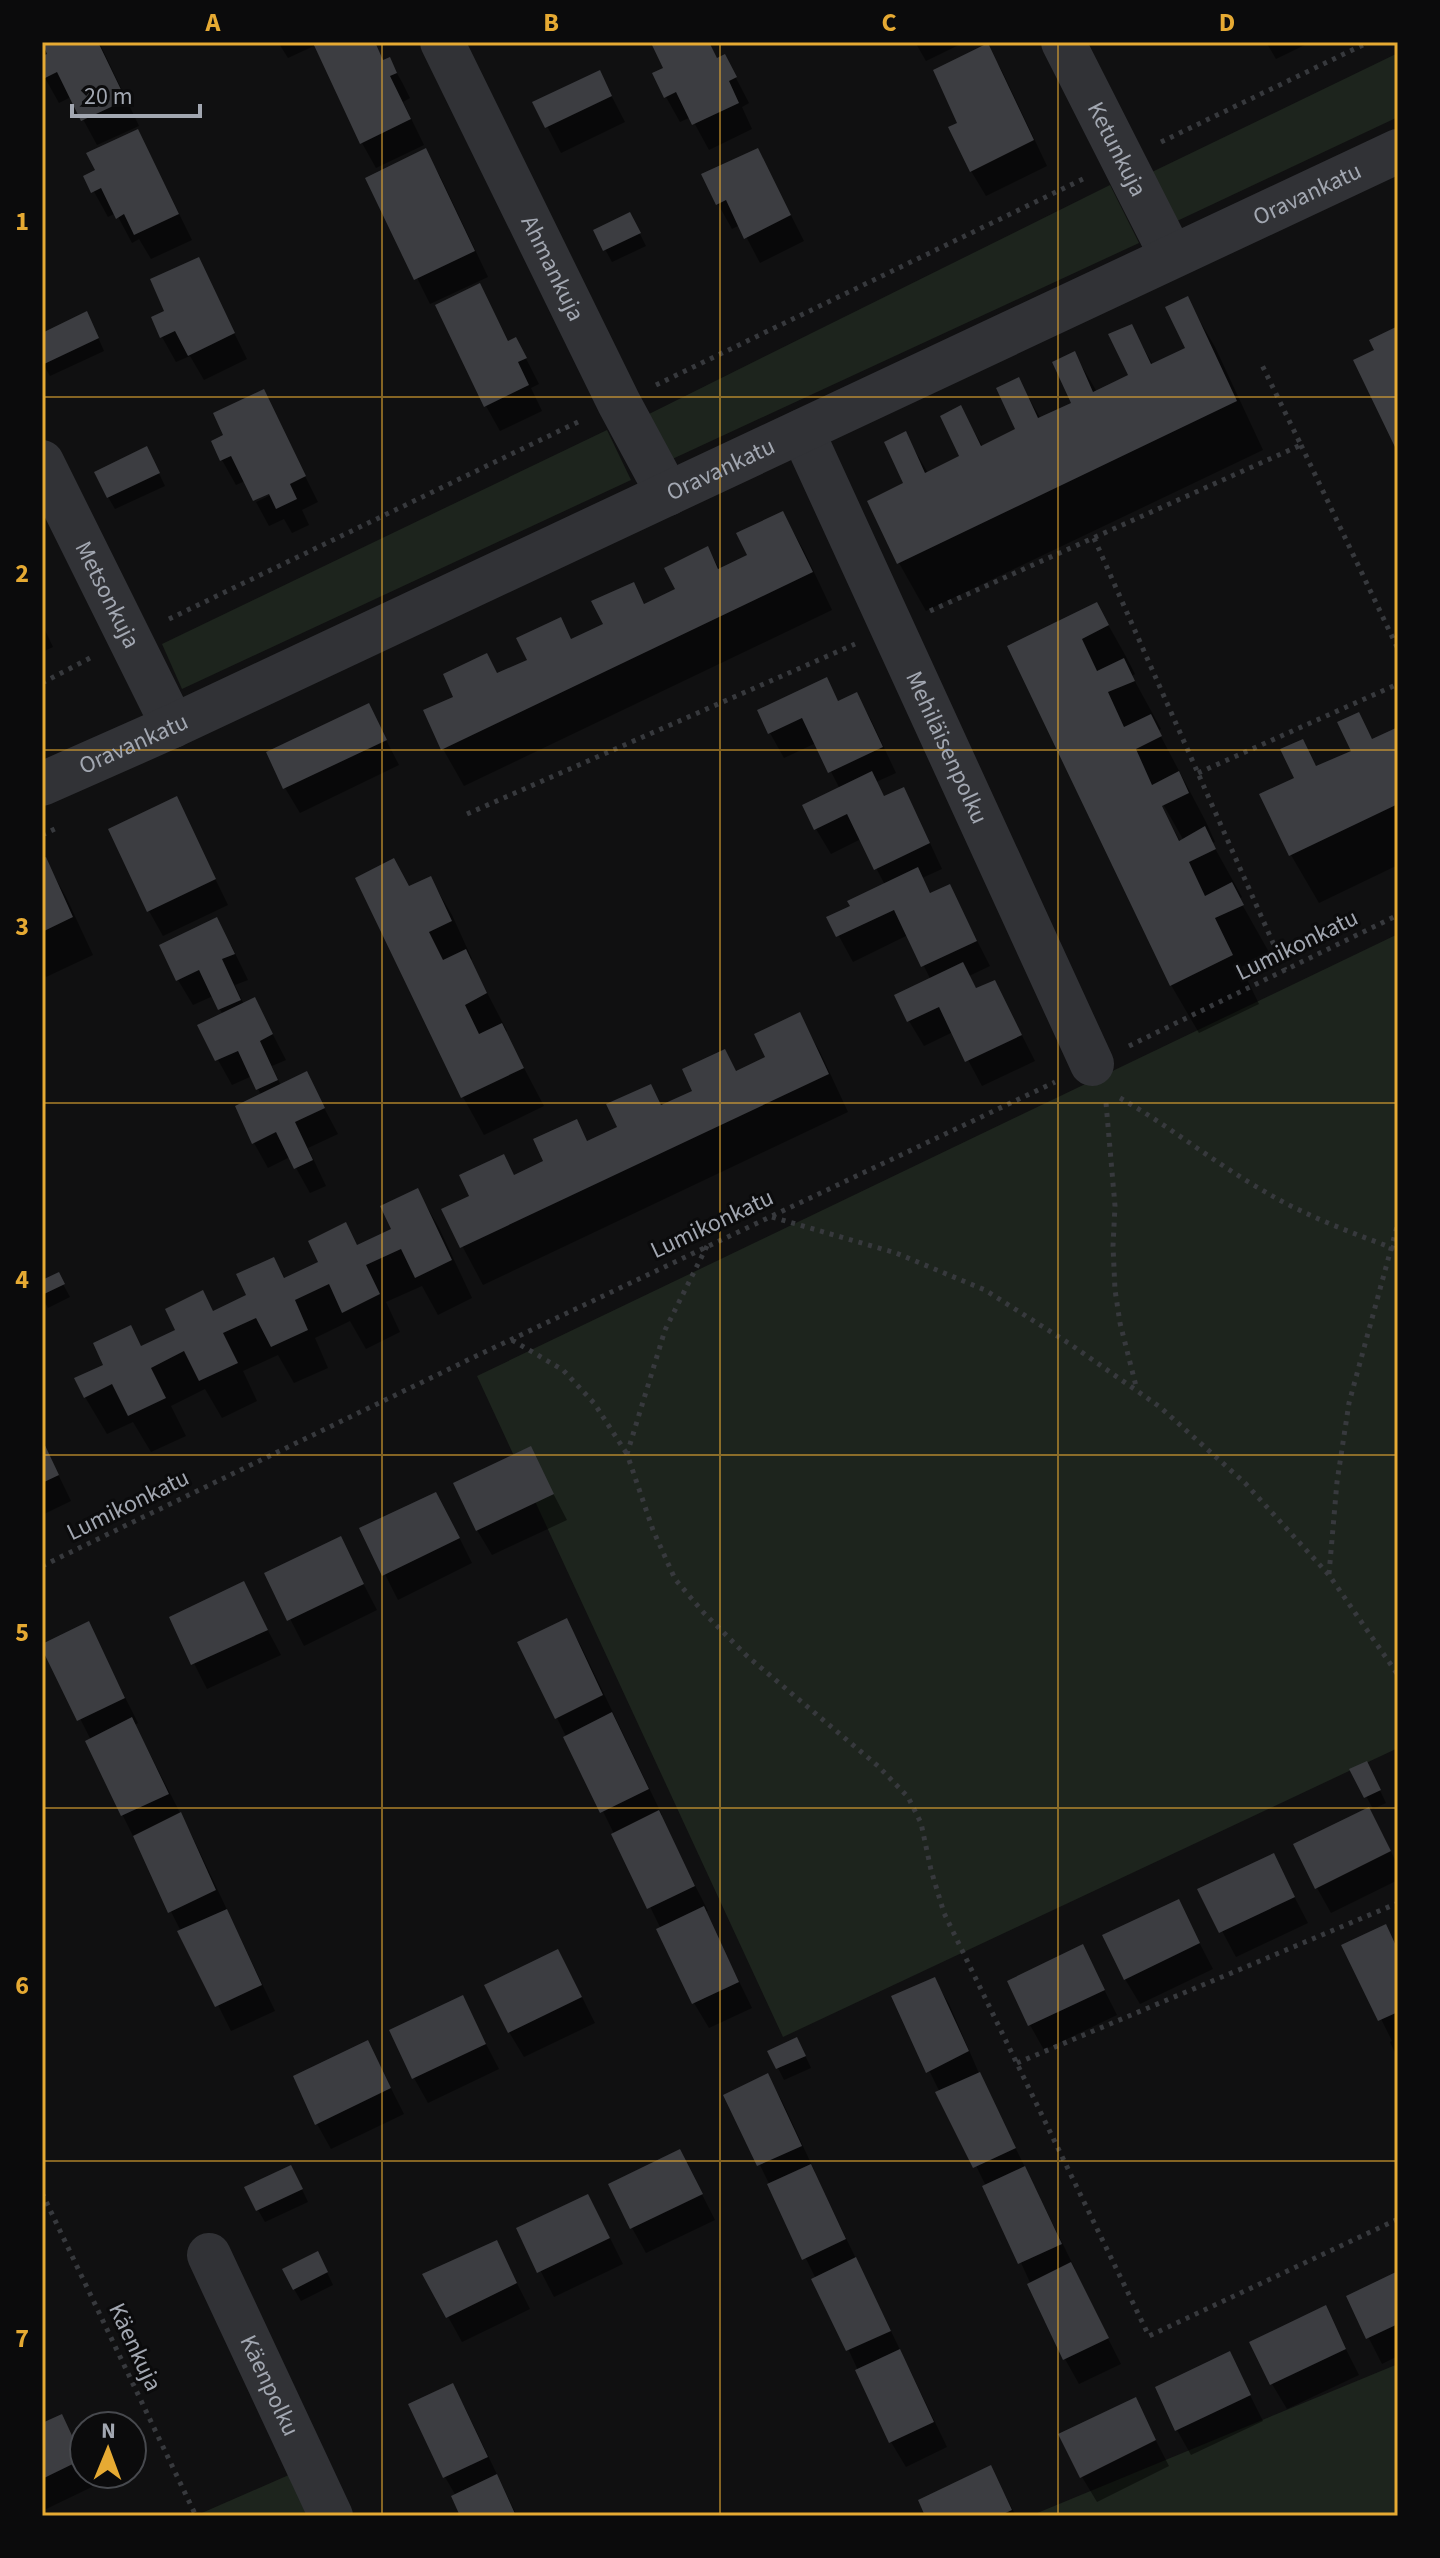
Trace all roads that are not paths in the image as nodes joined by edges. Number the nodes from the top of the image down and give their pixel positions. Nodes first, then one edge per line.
1 (442, 42) edge
2 (1063, 42) edge
3 (1398, 151) edge
4 (1171, 255) junction
5 (802, 431) junction
6 (42, 462) edge
7 (668, 494) junction
8 (173, 726) junction
9 (42, 784) edge
10 (1099, 1077) road end
11 (209, 2255) dead end
12 (331, 2516) edge

1 - 7 street, Ahmankuja
2 - 4 street, Ketunkuja
3 - 4 street, Oravankatu
4 - 5 street, Oravankatu
5 - 7 street, Oravankatu
5 - 10 street, Mehiläisenpolku
6 - 8 street, Metsonkuja
7 - 8 street, Oravankatu
8 - 9 street, Oravankatu
11 - 12 street, Käenpolku

